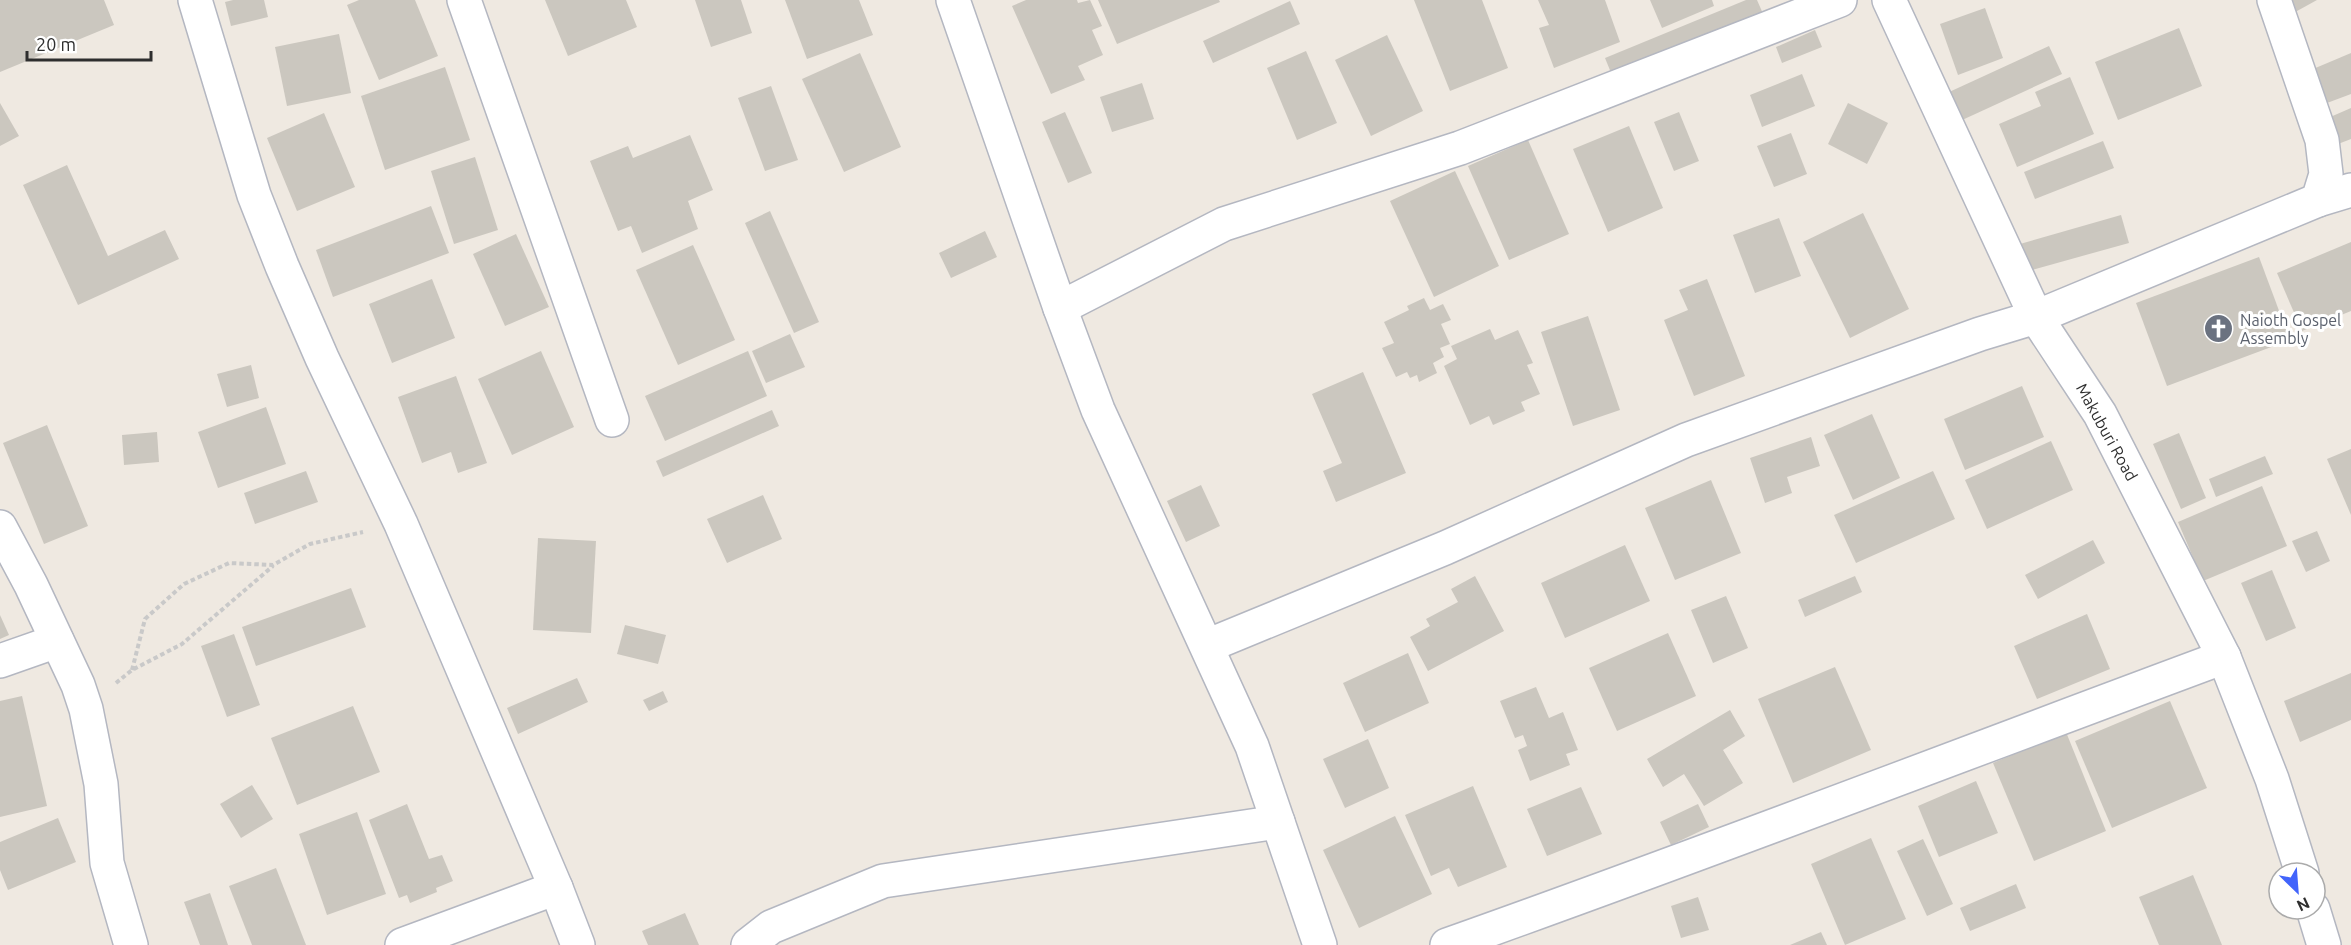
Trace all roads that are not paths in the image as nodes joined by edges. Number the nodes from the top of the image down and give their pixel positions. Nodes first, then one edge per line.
1 (195, 0) edge
2 (464, 0) edge
3 (953, 0) edge
4 (1840, 0) edge
5 (1889, 0) edge
6 (2274, 0) edge
7 (2351, 190) edge
8 (2318, 200) junction
9 (1060, 308) junction
10 (2036, 316) junction
11 (612, 420) dead end
12 (0, 527) edge
13 (57, 641) junction
14 (1207, 646) junction
15 (2224, 657) junction
16 (0, 661) edge
17 (1278, 822) junction
18 (2298, 861) edge
19 (556, 888) junction
20 (2317, 921) edge
21 (130, 945) edge
22 (402, 945) edge
23 (578, 945) edge
24 (748, 945) edge
25 (1320, 945) edge
26 (1447, 945) edge
27 (2324, 945) edge

1 - 19 street
2 - 11 street
3 - 9 street
4 - 9 street
5 - 10 street, Makuburi Road
6 - 8 street
7 - 8 street
8 - 10 street
9 - 14 street
10 - 14 street
10 - 15 street, Makuburi Road
12 - 13 street
13 - 16 street
13 - 21 street
14 - 17 street
15 - 18 street, Makuburi Road
15 - 26 street
17 - 24 street
17 - 25 street
19 - 22 street
19 - 23 street
20 - 27 street

